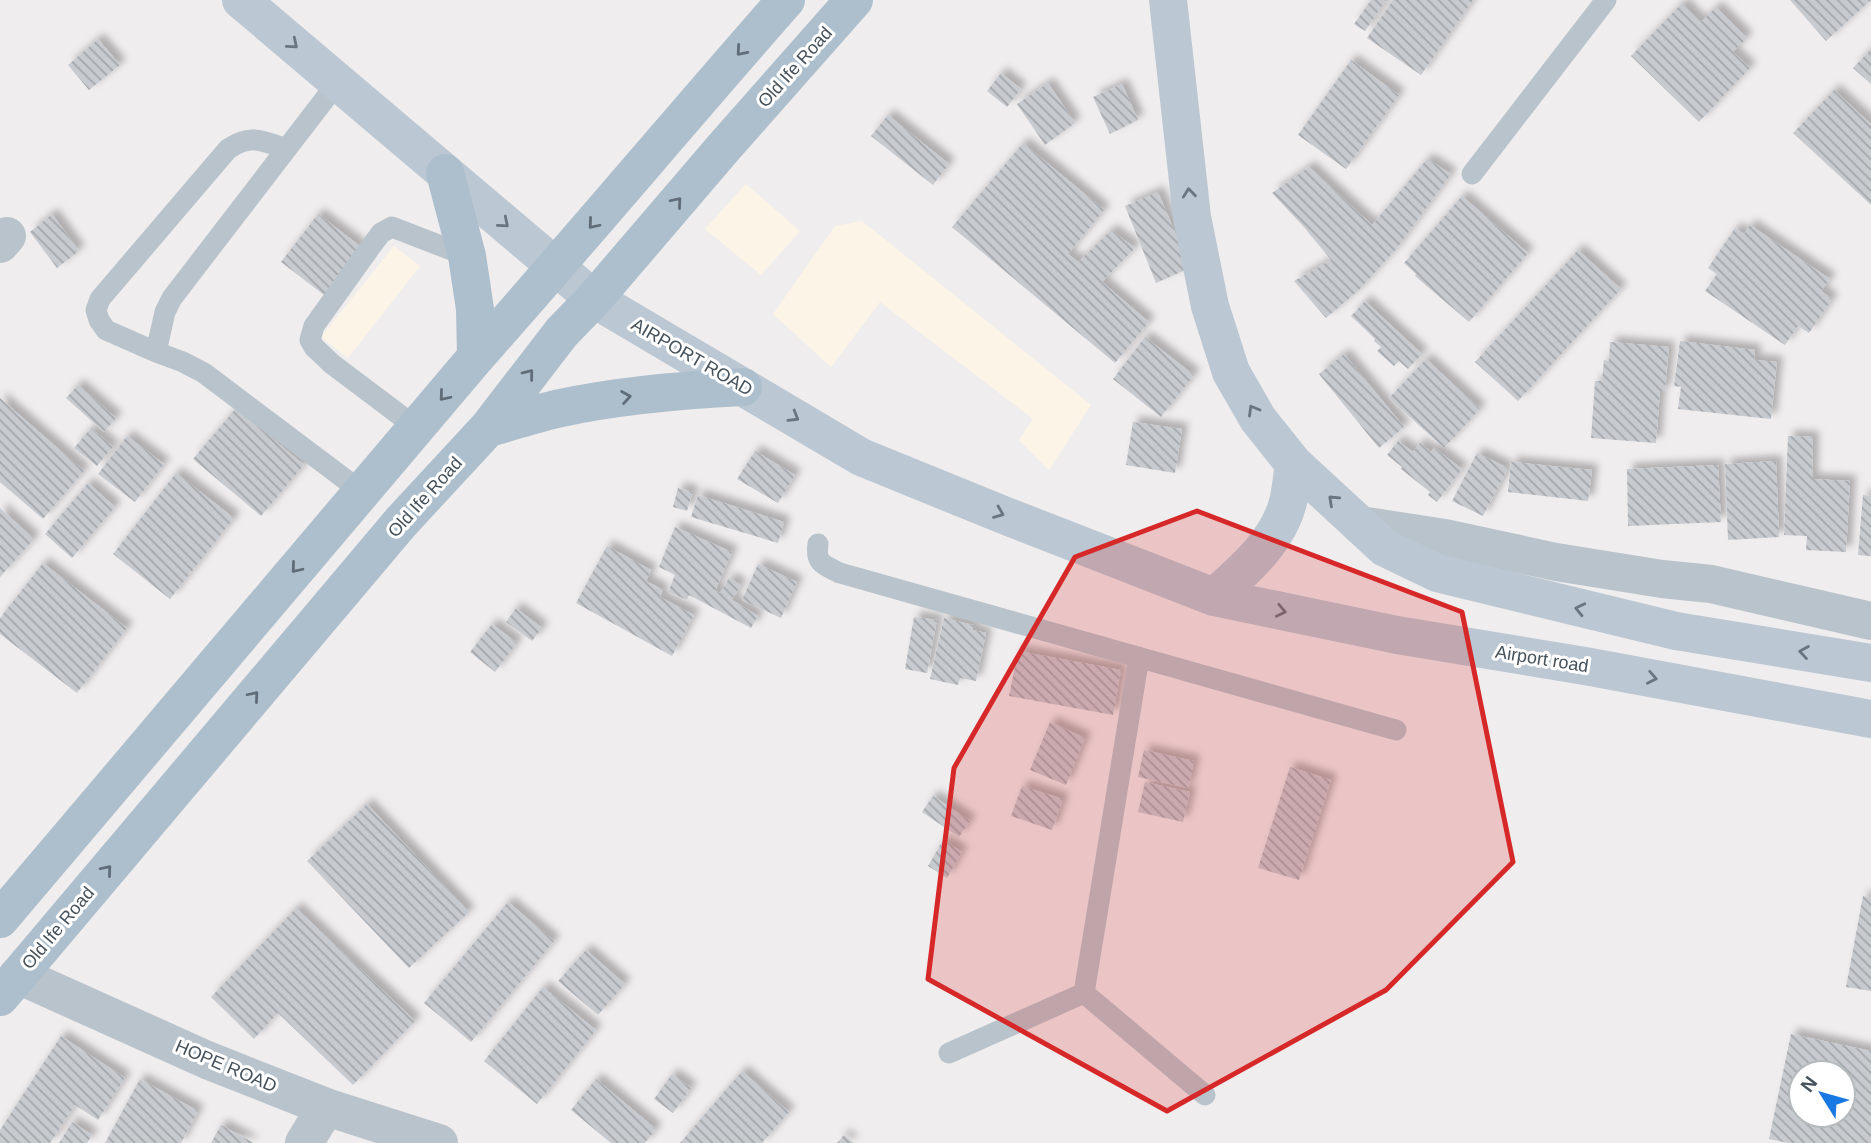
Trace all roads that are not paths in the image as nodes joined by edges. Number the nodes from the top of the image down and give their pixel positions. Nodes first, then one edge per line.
1 (241, 0) edge
2 (786, 0) edge
3 (854, 0) edge
4 (1168, 0) edge
5 (1606, 0) edge
6 (338, 82) junction
7 (286, 149) junction
8 (445, 173) junction
9 (1472, 174) dead end
10 (467, 256) junction
11 (556, 268) junction
12 (594, 299) junction
13 (156, 352) junction
14 (476, 357) junction
15 (743, 387) junction
16 (416, 428) junction
17 (488, 428) junction
18 (1294, 464) junction
19 (362, 492) junction
20 (1360, 525) junction
21 (818, 544) dead end
22 (1214, 597) junction
23 (1871, 621) edge
24 (1139, 657) junction
25 (1871, 663) edge
26 (1871, 719) edge
27 (1396, 730) dead end
28 (0, 919) edge
29 (9, 986) edge
30 (1084, 993) junction
31 (949, 1053) dead end
32 (1205, 1095) dead end
33 (326, 1107) junction
34 (304, 1143) edge
35 (439, 1143) edge

1 -> 6 main road, AIRPORT ROAD
2 -> 11 main road
12 -> 3 main road, Old Ife Road
18 -> 4 main road
5 - 9 lane
6 - 7 lane
6 - 8 main road, AIRPORT ROAD
7 - 13 lane
7 - 13 lane
8 - 10 main road
8 -> 11 main road, AIRPORT ROAD
10 - 14 main road
10 - 16 lane
11 - 12 main road, AIRPORT ROAD
11 - 14 main road
12 - 15 main road, AIRPORT ROAD
17 -> 12 main road, Old Ife Road
13 - 19 lane
14 -> 16 main road
17 -> 15 main road
15 -> 22 main road, AIRPORT ROAD
16 - 19 main road
29 -> 17 main road, Old Ife Road
20 -> 18 main road
18 - 22 main road
19 -> 28 main road
20 - 23 street
25 -> 20 main road
21 - 24 lane
22 -> 26 main road, Airport road
24 - 27 lane
24 - 30 lane
29 - 33 street, HOPE ROAD
30 - 31 lane
30 - 32 lane
33 - 34 street
33 - 35 street, HOPE ROAD

